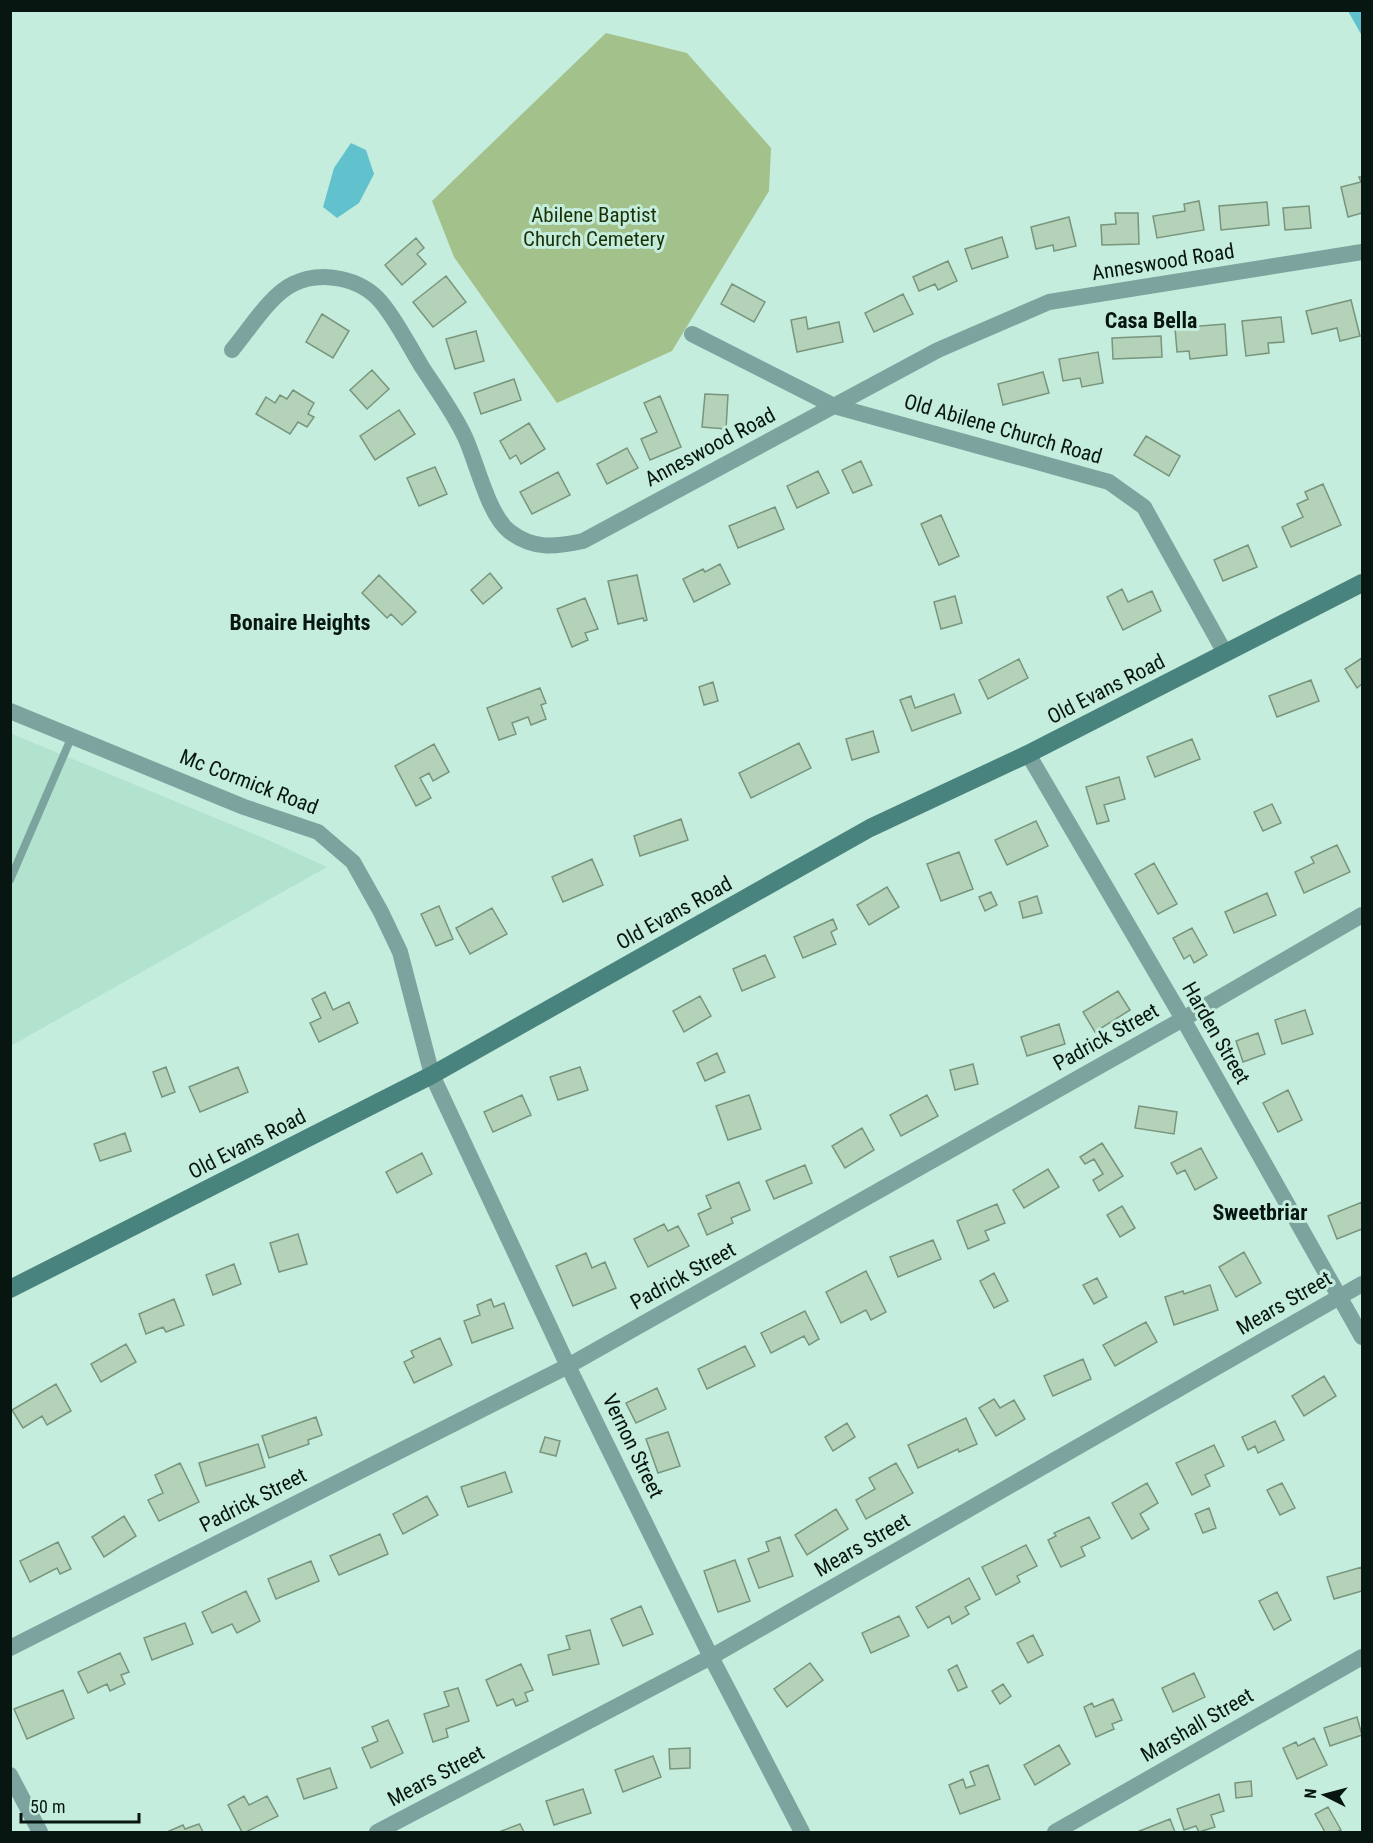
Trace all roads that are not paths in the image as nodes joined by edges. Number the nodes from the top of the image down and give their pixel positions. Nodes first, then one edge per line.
1 (1362, 252) edge
2 (692, 334) dead end
3 (232, 350) dead end
4 (834, 406) junction
5 (1362, 583) edge
6 (1225, 653) junction
7 (10, 711) edge
8 (72, 736) junction
9 (1028, 753) junction
10 (10, 880) edge
11 (1362, 915) edge
12 (1183, 1019) junction
13 (432, 1075) junction
14 (1362, 1284) edge
15 (10, 1289) edge
16 (1340, 1296) junction
17 (1362, 1336) edge
18 (568, 1366) junction
19 (10, 1648) edge
20 (1362, 1657) edge
21 (711, 1658) junction
22 (10, 1774) edge
23 (40, 1833) edge
24 (377, 1833) edge
25 (802, 1833) edge
26 (1055, 1833) edge

1 - 4 street, Anneswood Road
2 - 4 street, Old Abilene Church Road
3 - 4 street, Anneswood Road
4 - 6 street, Old Abilene Church Road
5 - 6 street, Old Evans Road
6 - 9 street, Old Evans Road
7 - 8 street, Mc Cormick Road
8 - 10 lane
8 - 13 street, Mc Cormick Road
9 - 12 street, Harden Street
9 - 13 street, Old Evans Road
11 - 12 street, Padrick Street
12 - 16 street, Harden Street
12 - 18 street, Padrick Street
13 - 15 street, Old Evans Road
13 - 18 street, Vernon Street
14 - 16 street, Mears Street
16 - 17 street, Harden Street
16 - 21 street, Mears Street
18 - 19 street, Padrick Street
18 - 21 street, Vernon Street
20 - 26 street, Marshall Street
21 - 24 street, Mears Street
21 - 25 street, Vernon Street
22 - 23 street

